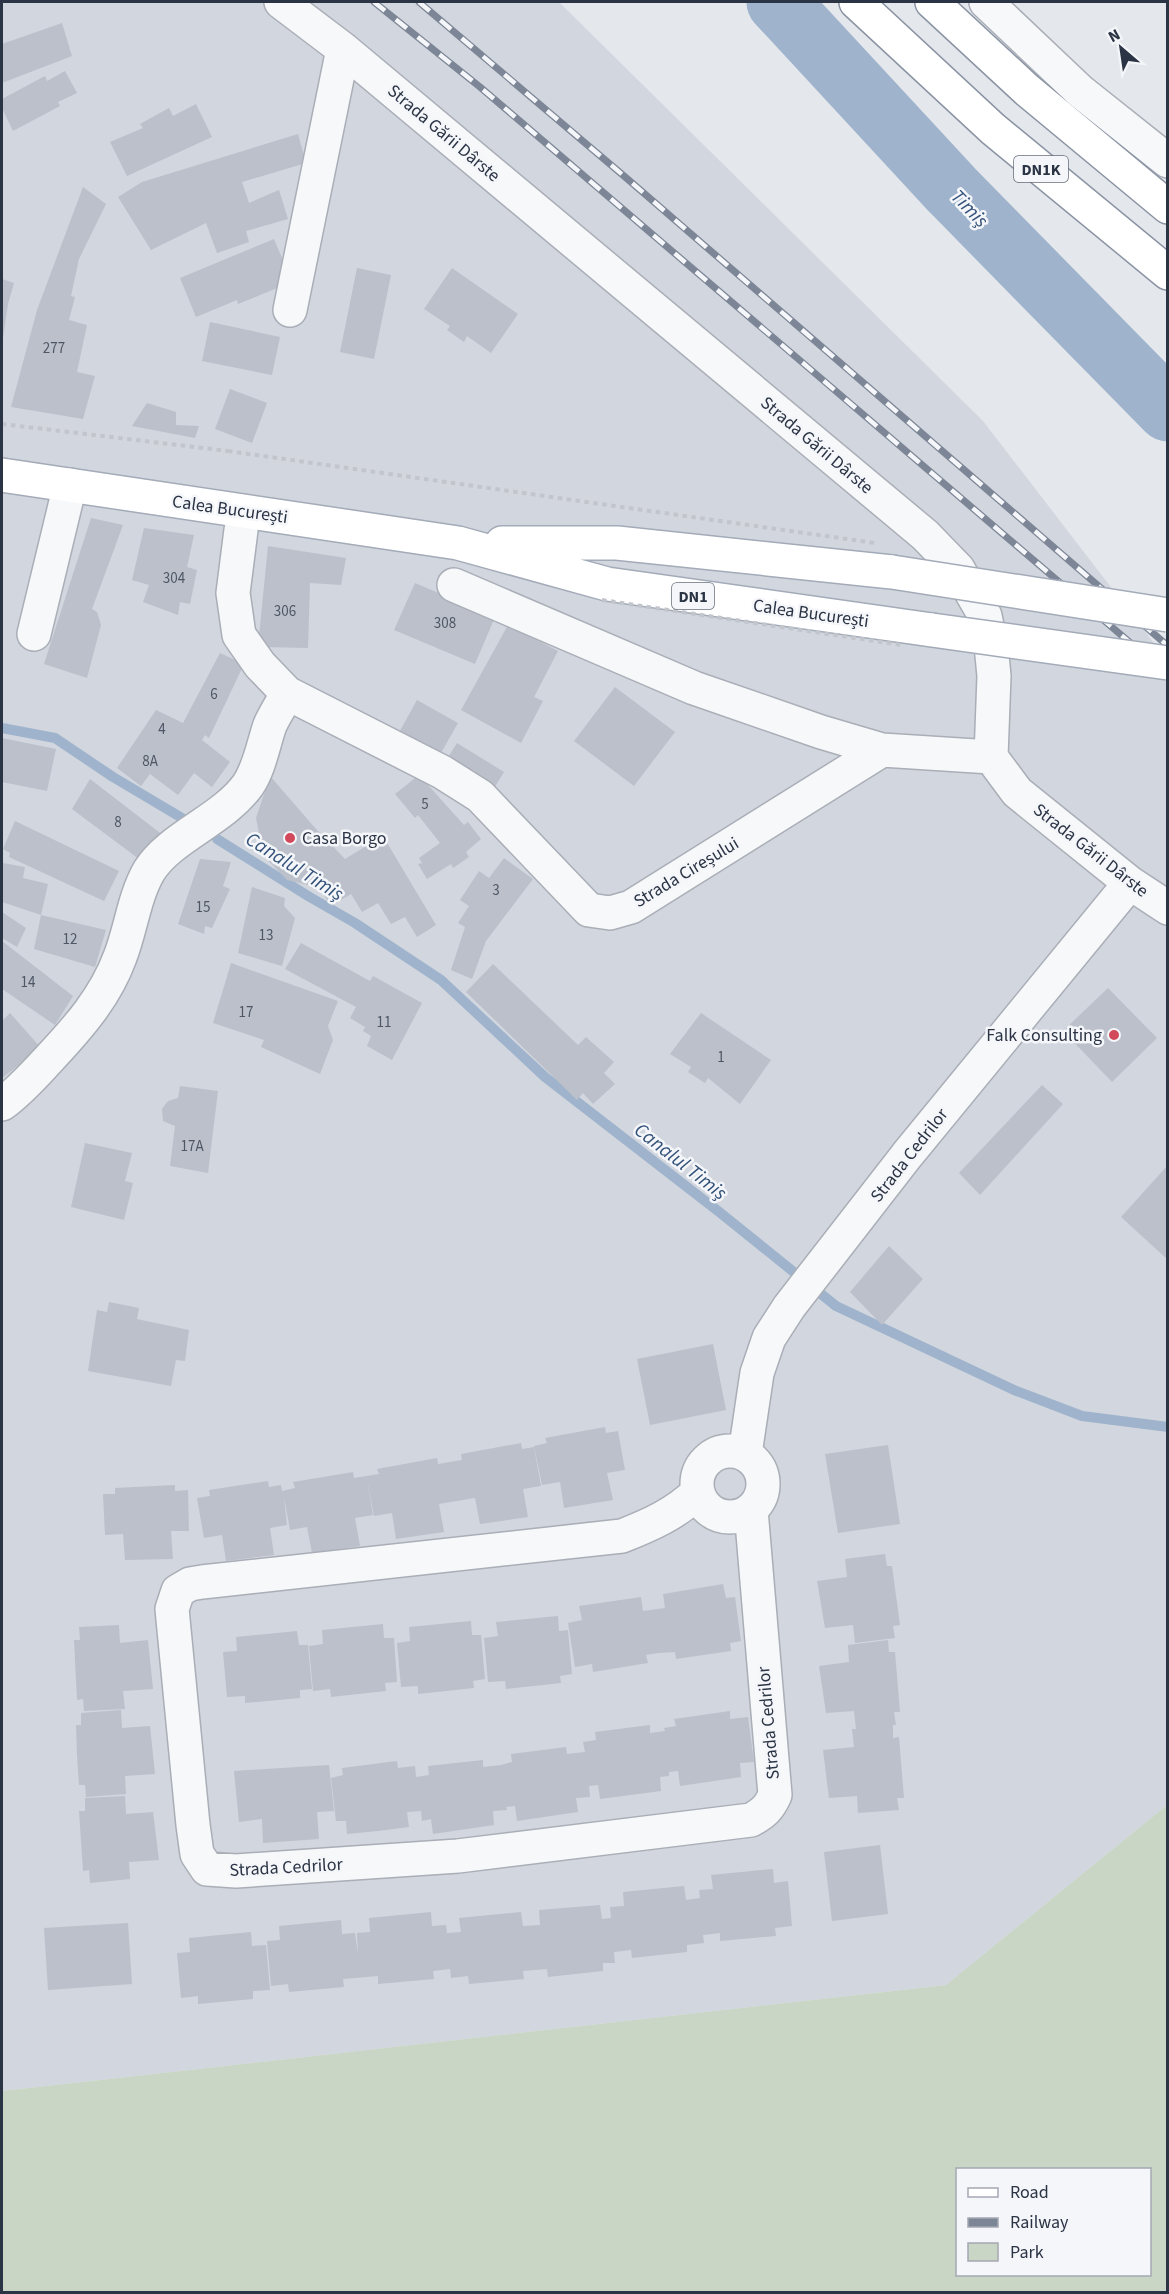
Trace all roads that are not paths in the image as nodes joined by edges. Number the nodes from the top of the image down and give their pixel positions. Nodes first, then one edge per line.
1 (281, 2) edge
2 (856, 2) edge
3 (932, 2) edge
4 (986, 2) edge
5 (343, 49) junction
6 (1167, 161) edge
7 (1167, 207) edge
8 (1167, 273) edge
9 (290, 310) dead end
10 (2, 475) edge
11 (70, 485) junction
12 (241, 530) dead end
13 (458, 543) junction
14 (454, 585) dead end
15 (1167, 615) edge
16 (34, 633) dead end
17 (1167, 663) edge
18 (287, 693) junction
19 (882, 750) junction
20 (991, 757) junction
21 (1130, 883) junction
22 (1167, 908) edge
23 (2, 1104) edge
24 (745, 1454) junction
25 (697, 1493) junction
26 (751, 1510) junction

1 - 5 street, Strada Gării Dârste
2 - 8 main road, DN1K
3 - 7 main road, DN1K
4 - 6 street
5 - 9 street
5 - 20 street, Strada Gării Dârste
10 - 11 main road, Calea București / DN1
11 - 13 main road, Calea București / DN1
11 - 16 street
12 - 18 street, Strada Cireșului
13 - 15 main road, Calea București / DN1, bridge
13 - 17 main road, Calea București / DN1, bridge
14 - 19 street
18 - 19 street, Strada Cireșului
18 - 23 street
19 - 20 street
20 - 21 street, Strada Gării Dârste
21 - 22 street, Strada Gării Dârste
21 - 24 street, Strada Cedrilor
24 - 25 street
24 - 26 street
25 - 26 street
25 - 26 street, Strada Cedrilor

